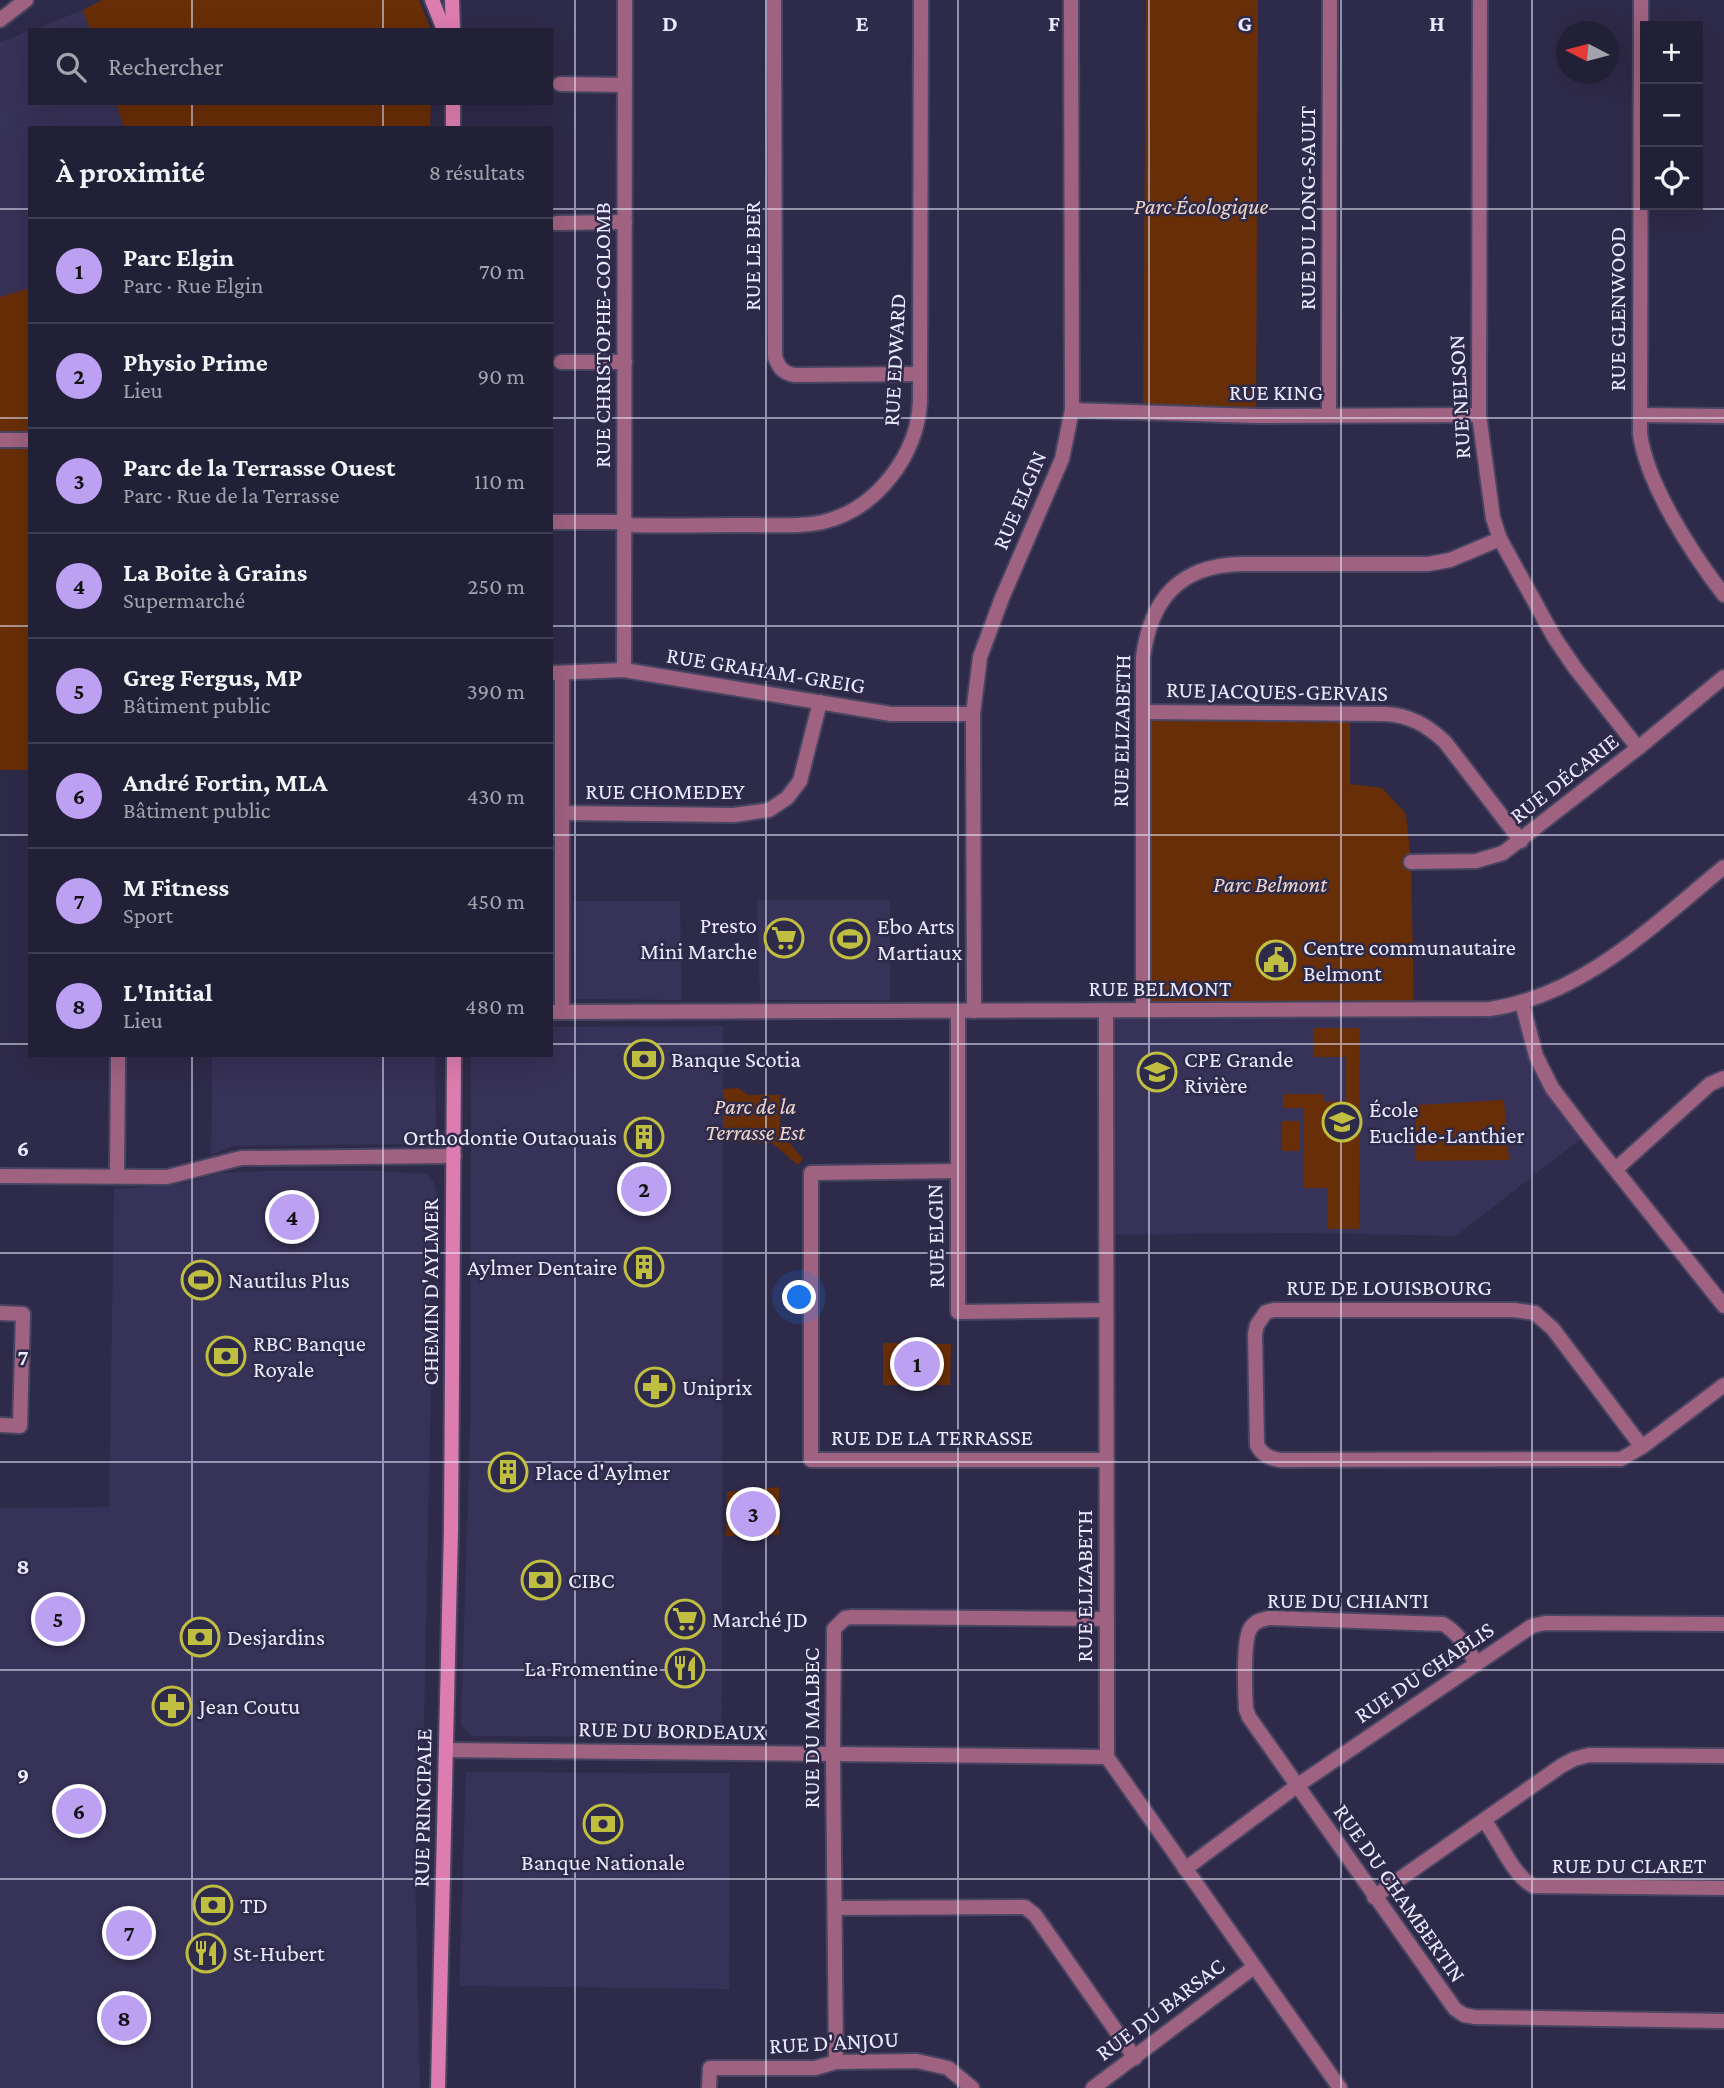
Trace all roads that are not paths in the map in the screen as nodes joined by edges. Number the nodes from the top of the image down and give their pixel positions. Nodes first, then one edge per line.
1 (26, 0) edge
2 (432, 0) edge
3 (452, 0) edge
4 (625, 0) edge
5 (774, 0) edge
6 (921, 0) edge
7 (1071, 0) edge
8 (1330, 0) edge
9 (1480, 0) edge
10 (1641, 0) edge
11 (0, 20) edge
12 (443, 28) edge
13 (453, 28) edge
14 (561, 84) dead end
15 (625, 85) junction
16 (453, 105) edge
17 (453, 126) edge
18 (625, 222) junction
19 (556, 223) dead end
20 (561, 362) dead end
21 (625, 362) junction
22 (920, 374) junction
23 (1072, 411) junction
24 (1329, 415) junction
25 (1479, 415) junction
26 (1640, 415) junction
27 (1724, 416) edge
28 (0, 440) edge
29 (28, 440) edge
30 (553, 522) edge
31 (626, 524) junction
32 (1500, 539) junction
33 (1724, 596) edge
34 (624, 670) junction
35 (556, 673) edge
36 (1724, 677) edge
37 (820, 702) junction
38 (1143, 712) junction
39 (973, 714) junction
40 (1638, 748) junction
41 (562, 813) junction
42 (1521, 841) junction
43 (1411, 862) dead end
44 (1724, 867) edge
45 (1522, 1003) junction
46 (1106, 1010) junction
47 (1143, 1010) junction
48 (974, 1011) junction
49 (557, 1012) edge
50 (958, 1012) junction
51 (118, 1057) edge
52 (454, 1057) edge
53 (1724, 1077) edge
54 (454, 1156) junction
55 (1616, 1170) junction
56 (957, 1171) junction
57 (0, 1176) edge
58 (117, 1176) junction
59 (1724, 1306) edge
60 (1106, 1310) junction
61 (0, 1313) edge
62 (1724, 1385) edge
63 (0, 1425) edge
64 (1642, 1447) junction
65 (1107, 1460) junction
66 (451, 1529) joint
67 (1107, 1619) junction
68 (1724, 1624) edge
69 (1477, 1664) junction
70 (446, 1750) junction
71 (833, 1754) junction
72 (1724, 1756) edge
73 (1107, 1757) junction
74 (1298, 1785) junction
75 (1484, 1820) junction
76 (1185, 1869) junction
77 (1724, 1888) edge
78 (1374, 1897) junction
79 (835, 1908) junction
80 (1254, 1967) junction
81 (1724, 2021) edge
82 (439, 2055) junction
83 (1135, 2058) junction
84 (836, 2062) junction
85 (432, 2088) edge
86 (438, 2088) edge
87 (709, 2088) edge
88 (972, 2088) edge
89 (1093, 2088) edge
90 (1340, 2088) edge

1 - 11 street
2 - 12 main road
3 - 13 main road
4 - 15 street, RUE CHRISTOPHE-COLOMB
5 - 22 street, RUE LE BER
6 - 22 street, RUE EDWARD
7 - 23 street, RUE ELGIN
8 - 24 street, RUE DU LONG-SAULT
9 - 25 street, RUE NELSON
10 - 26 street, RUE GLENWOOD
14 - 15 street
15 - 18 street, RUE CHRISTOPHE-COLOMB
16 - 17 main road
18 - 19 street
18 - 21 street, RUE CHRISTOPHE-COLOMB
20 - 21 street
21 - 31 street, RUE CHRISTOPHE-COLOMB
22 - 31 street, RUE EDWARD
23 - 24 street, RUE KING
23 - 39 street, RUE ELGIN
24 - 25 street, RUE KING
25 - 32 street, RUE NELSON
26 - 27 street
26 - 33 street, RUE GLENWOOD
28 - 29 street
30 - 31 street, RUE EDWARD
31 - 34 street, RUE CHRISTOPHE-COLOMB
32 - 38 street, RUE ELIZABETH
32 - 40 street, RUE NELSON
34 - 35 street, RUE GRAHAM-GREIG
34 - 37 street, RUE GRAHAM-GREIG
35 - 41 street
36 - 40 street, RUE DÉCARIE
37 - 39 street, RUE GRAHAM-GREIG
37 - 41 street, RUE CHOMEDEY
38 - 42 street, RUE JACQUES-GERVAIS
38 - 47 street, RUE ELIZABETH
39 - 48 street, RUE ELGIN
40 - 42 street, RUE DÉCARIE
41 - 49 street
42 - 43 street, RUE DÉCARIE
44 - 45 street, RUE BELMONT
45 - 47 street, RUE BELMONT
45 - 55 street
46 - 47 street, RUE BELMONT
46 - 48 street, RUE BELMONT
46 - 60 street, RUE ELIZABETH
48 - 50 street, RUE BELMONT
49 - 50 street, RUE BELMONT
50 - 56 street, RUE ELGIN
51 - 58 street
52 - 54 main road, CHEMIN D'AYLMER
53 - 55 street
54 - 58 street
54 - 66 main road, CHEMIN D'AYLMER
55 - 59 street
56 - 60 street, RUE ELGIN
56 - 65 street, RUE DE LA TERRASSE
57 - 58 street
60 - 65 street, RUE ELIZABETH
61 - 63 street
62 - 64 street, RUE DE LOUISBOURG
64 - 64 street, RUE DE LOUISBOURG
65 - 67 street, RUE ELIZABETH
66 - 70 main road, RUE PRINCIPALE
67 - 71 street, RUE DU MALBEC
67 - 73 street, RUE ELIZABETH
68 - 69 street, RUE DU CHABLIS
69 - 74 street, RUE DU CHABLIS
69 - 74 street, RUE DU CHIANTI
70 - 71 street, RUE DU BORDEAUX
70 - 82 main road, RUE PRINCIPALE
71 - 73 street, RUE DU BORDEAUX
71 - 79 street, RUE DU MALBEC
72 - 75 street
73 - 76 street
74 - 76 street, RUE DU CHABLIS
74 - 78 street, RUE DU CHAMBERTIN
75 - 77 street, RUE DU CLARET
75 - 78 street
76 - 80 street
78 - 81 street, RUE DU CHAMBERTIN
79 - 83 street
79 - 84 street, RUE DU MALBEC
80 - 83 street, RUE DU BARSAC
80 - 90 street
82 - 85 main road
82 - 86 main road, RUE PRINCIPALE
83 - 89 street, RUE DU BARSAC
84 - 87 street, RUE D'ANJOU
84 - 88 street, RUE D'ANJOU

